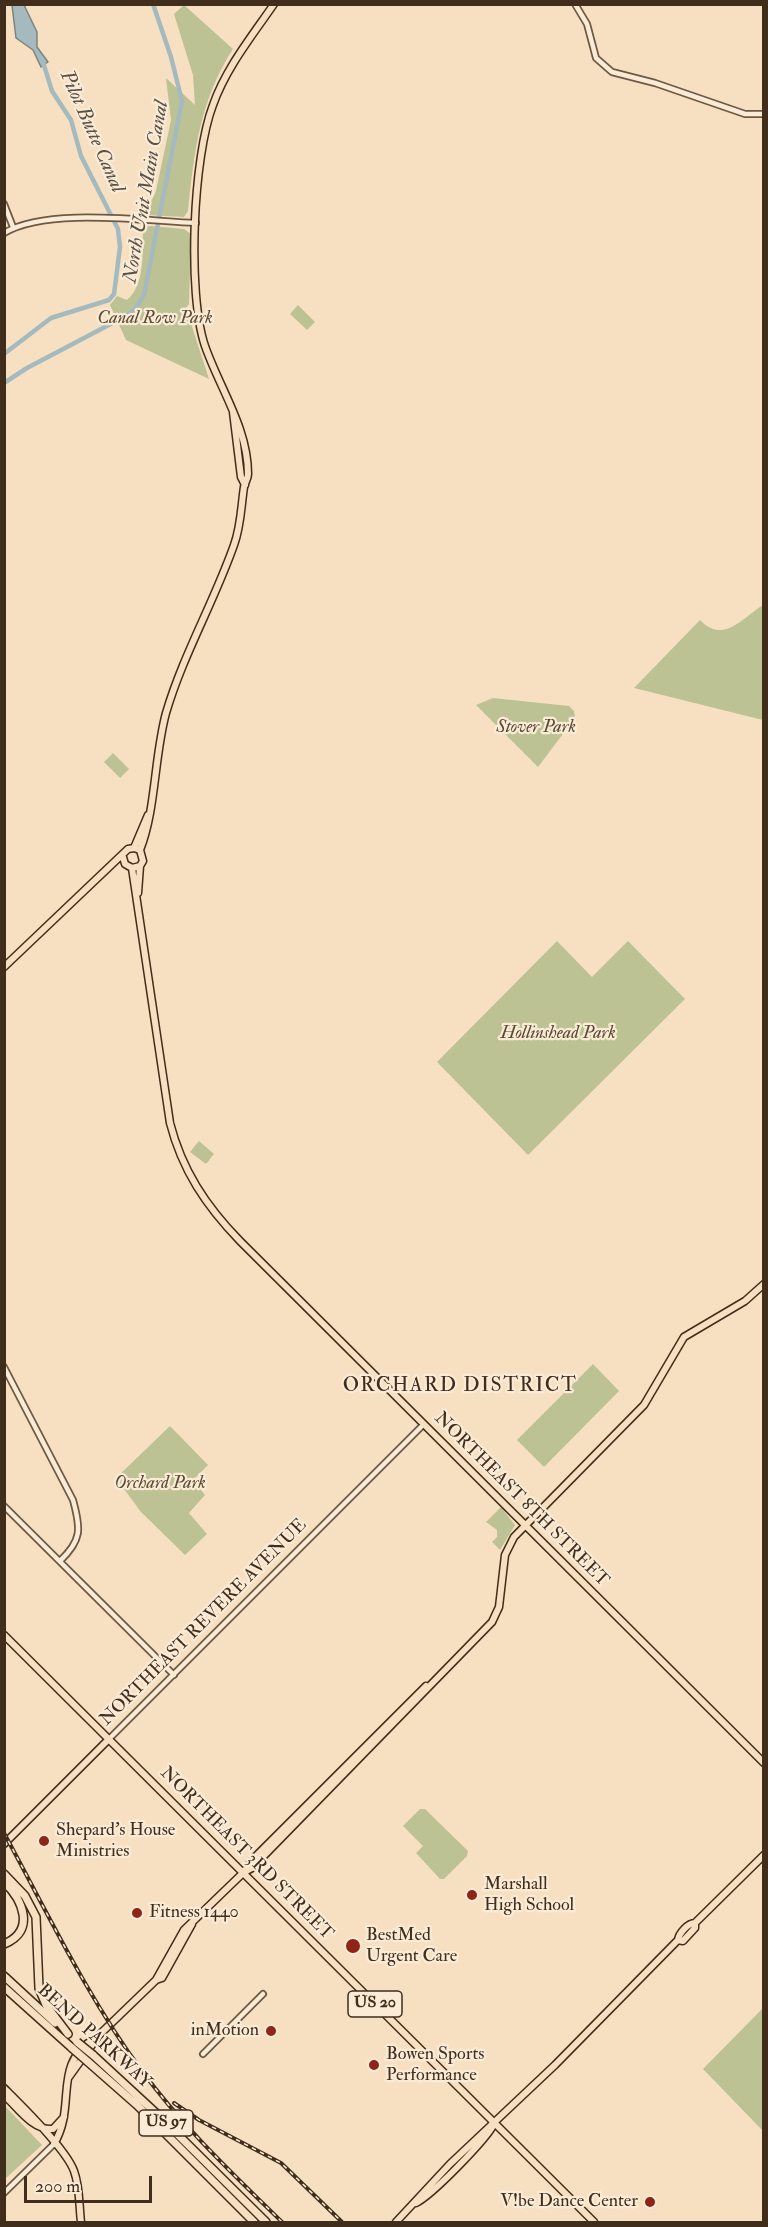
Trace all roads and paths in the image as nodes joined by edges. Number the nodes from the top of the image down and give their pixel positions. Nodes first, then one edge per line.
1 (274, 4) edge
2 (575, 4) edge
3 (764, 114) edge
4 (4, 204) edge
5 (5, 211) edge
6 (196, 223) junction
7 (14, 228) junction
8 (4, 233) edge
9 (137, 849) junction
10 (123, 856) junction
11 (125, 864) junction
12 (140, 866) junction
13 (132, 868) junction
14 (99, 879) junction
15 (137, 894) junction
16 (4, 966) edge
17 (764, 1284) edge
18 (4, 1367) edge
19 (424, 1424) junction
20 (4, 1506) edge
21 (526, 1525) junction
22 (60, 1561) junction
23 (4, 1635) edge
24 (174, 1675) junction
25 (109, 1739) junction
26 (764, 1763) edge
27 (4, 1844) edge
28 (764, 1855) edge
29 (243, 1873) junction
30 (4, 1874) edge
31 (4, 1882) edge
32 (4, 1944) edge
33 (4, 1976) edge
34 (4, 1987) edge
35 (263, 1994) dead end
36 (68, 2034) junction
37 (82, 2052) junction
38 (203, 2054) dead end
39 (4, 2092) edge
40 (66, 2114) junction
41 (495, 2123) junction
42 (40, 2126) junction
43 (54, 2144) junction
44 (4, 2193) edge
45 (81, 2223) edge
46 (254, 2223) edge
47 (266, 2223) edge
48 (396, 2223) edge
49 (594, 2223) edge

1 - 6 main road
2 - 3 street
4 - 5 street
5 - 7 street
6 - 7 street
6 - 9 main road
7 - 8 street
9 - 10 main road
9 - 12 main road
10 - 11 main road
10 - 14 main road
11 - 13 main road
11 - 14 main road
12 - 13 main road
12 - 15 main road, NORTHEAST 8TH STREET
13 - 15 main road, NORTHEAST 8TH STREET
14 - 16 main road
15 - 19 main road, NORTHEAST 8TH STREET
17 - 21 main road
18 - 22 street
19 - 21 main road, NORTHEAST 8TH STREET
19 - 24 street, NORTHEAST REVERE AVENUE
20 - 22 street
21 - 26 main road, NORTHEAST 8TH STREET
21 - 29 main road
22 - 24 street
23 - 25 main road, NORTHEAST 3RD STREET / US 20
24 - 25 street, NORTHEAST REVERE AVENUE
25 - 27 main road, NORTHEAST REVERE AVENUE
25 - 29 main road, NORTHEAST 3RD STREET / US 20
28 - 41 main road
29 - 37 main road
29 - 41 main road, NORTHEAST 3RD STREET / US 20
30 - 36 highway
31 - 32 highway
33 - 36 highway, BEND PARKWAY / US 97
34 - 37 highway, BEND PARKWAY / US 97
35 - 38 street
36 - 37 highway, BEND PARKWAY / US 97
37 - 40 main road
37 - 46 highway, BEND PARKWAY / US 97
37 - 47 highway, BEND PARKWAY / US 97
39 - 42 main road
39 - 42 main road
40 - 42 main road
40 - 43 main road
41 - 48 main road
41 - 49 main road, NORTHEAST 3RD STREET
42 - 43 main road
43 - 44 street
43 - 45 main road

